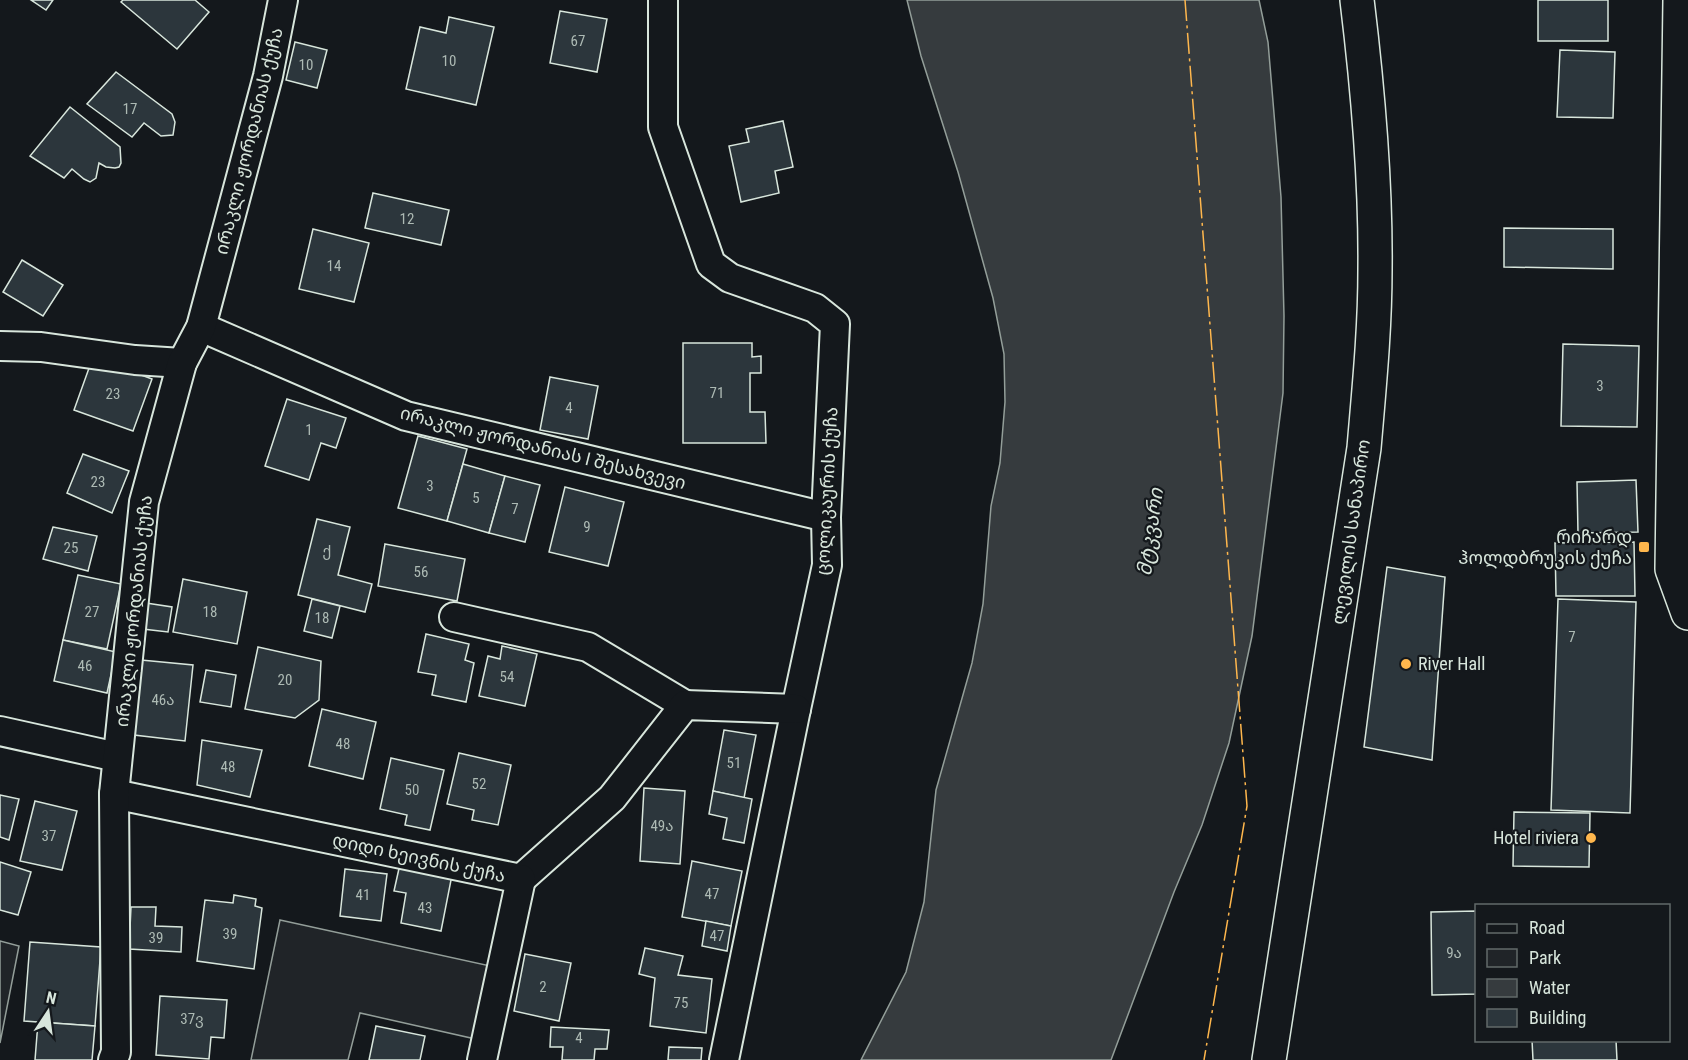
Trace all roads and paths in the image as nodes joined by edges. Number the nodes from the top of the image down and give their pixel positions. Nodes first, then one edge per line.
1 (284, 0) edge
2 (663, 0) edge
3 (1357, 0) edge
4 (1680, 0) edge
5 (201, 327) junction
6 (0, 346) edge
7 (182, 363) junction
8 (826, 517) junction
9 (1688, 613) edge
10 (454, 617) dead end
11 (685, 705) junction
12 (796, 709) junction
13 (0, 731) edge
14 (117, 757) junction
15 (114, 794) junction
16 (521, 879) junction
17 (113, 1060) edge
18 (482, 1060) edge
19 (724, 1060) edge
20 (1269, 1060) edge

1 - 5 street, ირაკლი ჟორდანიას ქუჩა
2 - 8 street, ცოლიკაურის ქუჩა
3 - 20 main road, ლევილის სანაპირო
4 - 9 main road
5 - 7 street, ირაკლი ჟორდანიას ქუჩა
5 - 8 street, ირაკლი ჟორდანიას I შესახვევი
6 - 7 street
7 - 14 street, ირაკლი ჟორდანიას ქუჩა
8 - 12 street, ცოლიკაურის ქუჩა
10 - 11 street
11 - 12 street
11 - 16 street, დიდი ხეივნის ქუჩა
12 - 19 street, ცოლიკაურის ქუჩა
13 - 14 street
14 - 15 street, ირაკლი ჟორდანიას ქუჩა
15 - 16 street, დიდი ხეივნის ქუჩა
15 - 17 street, ირაკლი ჟორდანიას ქუჩა
16 - 18 street

